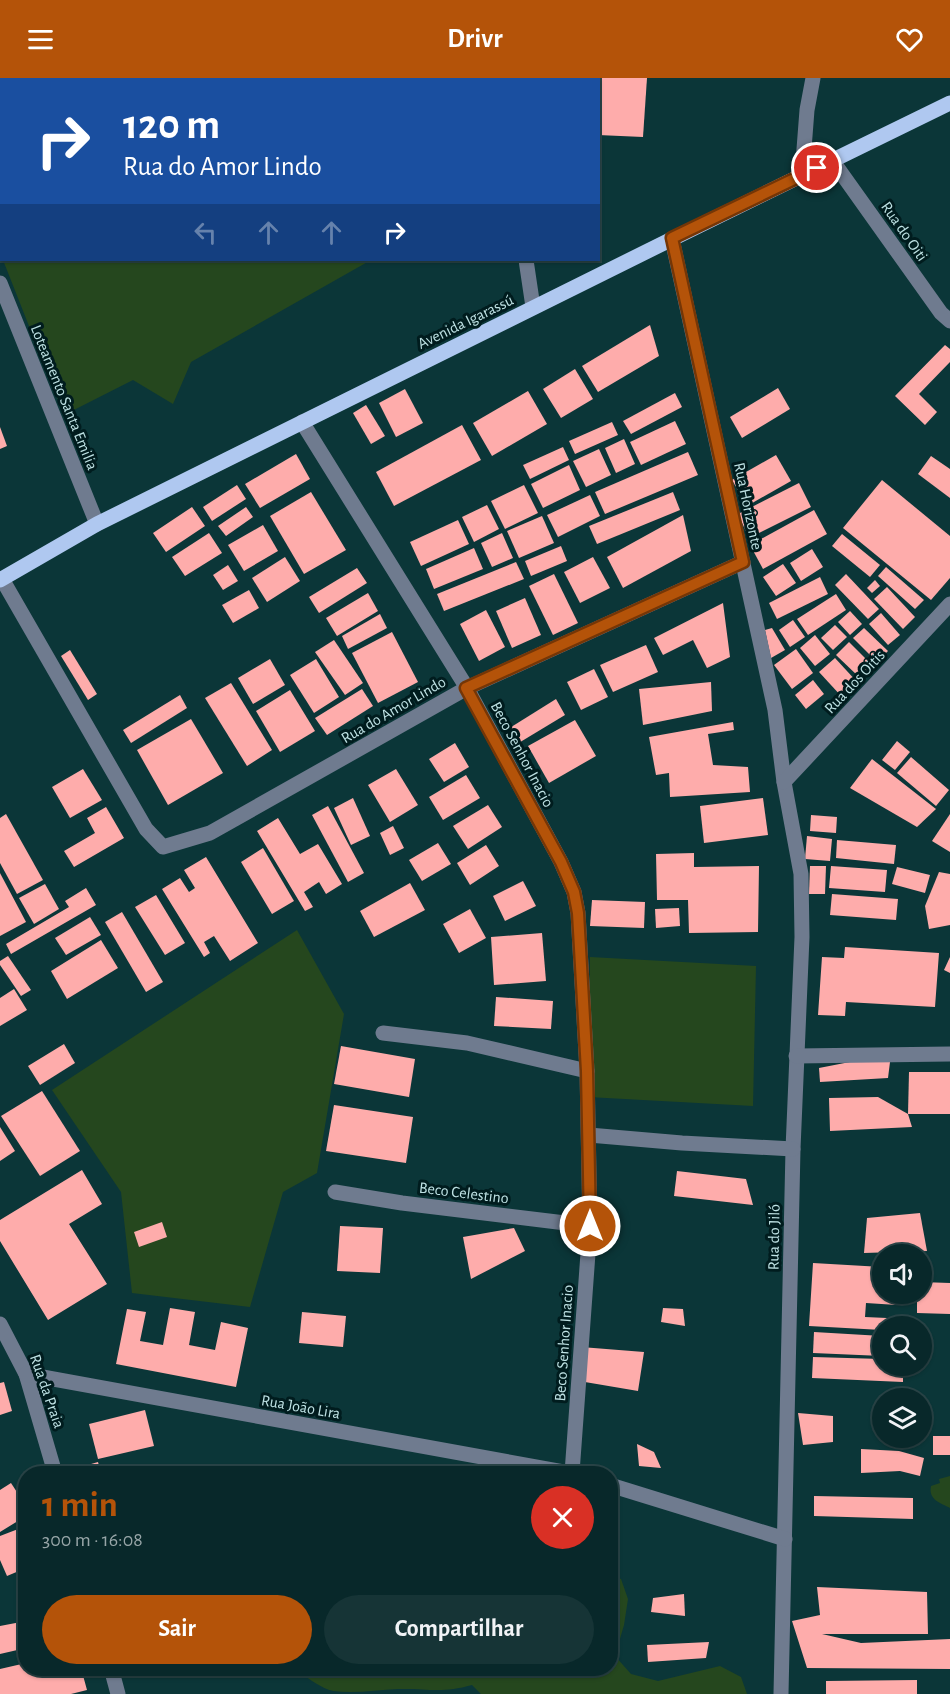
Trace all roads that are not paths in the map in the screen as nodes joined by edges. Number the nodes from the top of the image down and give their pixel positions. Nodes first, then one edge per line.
1 (813, 78) edge
2 (950, 103) edge
3 (832, 160) junction
4 (802, 176) junction
5 (672, 238) junction
6 (526, 261) edge
7 (0, 283) edge
8 (533, 307) junction
9 (950, 321) edge
10 (302, 422) junction
11 (97, 524) junction
12 (743, 562) junction
13 (1, 580) edge
14 (950, 604) edge
15 (466, 688) junction
16 (784, 782) junction
17 (382, 1033) dead end
18 (950, 1054) edge
19 (796, 1056) junction
20 (587, 1071) junction
21 (589, 1135) junction
22 (793, 1149) junction
23 (335, 1192) dead end
24 (590, 1226) junction
25 (0, 1324) edge
26 (26, 1374) junction
27 (53, 1466) edge
28 (532, 1466) edge
29 (572, 1466) edge
30 (618, 1487) edge
31 (785, 1539) junction
32 (113, 1676) edge
33 (118, 1694) edge
34 (781, 1694) edge

1 - 4 street
2 - 3 main road, Avenida Igarassú
3 - 4 main road, Avenida Igarassú
3 - 9 street, Rua do Oiti
4 - 5 main road, Avenida Igarassú
5 - 8 main road, Avenida Igarassú
5 - 12 street, Rua Horizonte
6 - 8 street
7 - 11 street, Loteamento Santa Emilia
8 - 10 main road, Avenida Igarassú
10 - 11 main road, Avenida Igarassú
10 - 15 street, Beco Senhor Inacio
11 - 13 main road, Avenida Igarassú
12 - 15 street, Rua do Amor Lindo
12 - 16 street, Rua Horizonte
13 - 15 street, Rua do Amor Lindo
14 - 16 street, Rua dos Oitis
15 - 20 street, Beco Senhor Inacio
16 - 19 street, Rua do Jiló
17 - 20 street
18 - 19 street
19 - 22 street, Rua do Jiló
20 - 21 street, Beco Senhor Inacio
21 - 22 street
21 - 24 street, Beco Senhor Inacio
22 - 31 street, Rua do Jiló
23 - 24 street, Beco Celestino
24 - 29 street, Beco Senhor Inacio
25 - 26 street, Rua da Praia
26 - 27 street, Rua da Praia
26 - 28 street, Rua João Lira
30 - 31 street
31 - 34 street, Rua do Jiló
32 - 33 street

